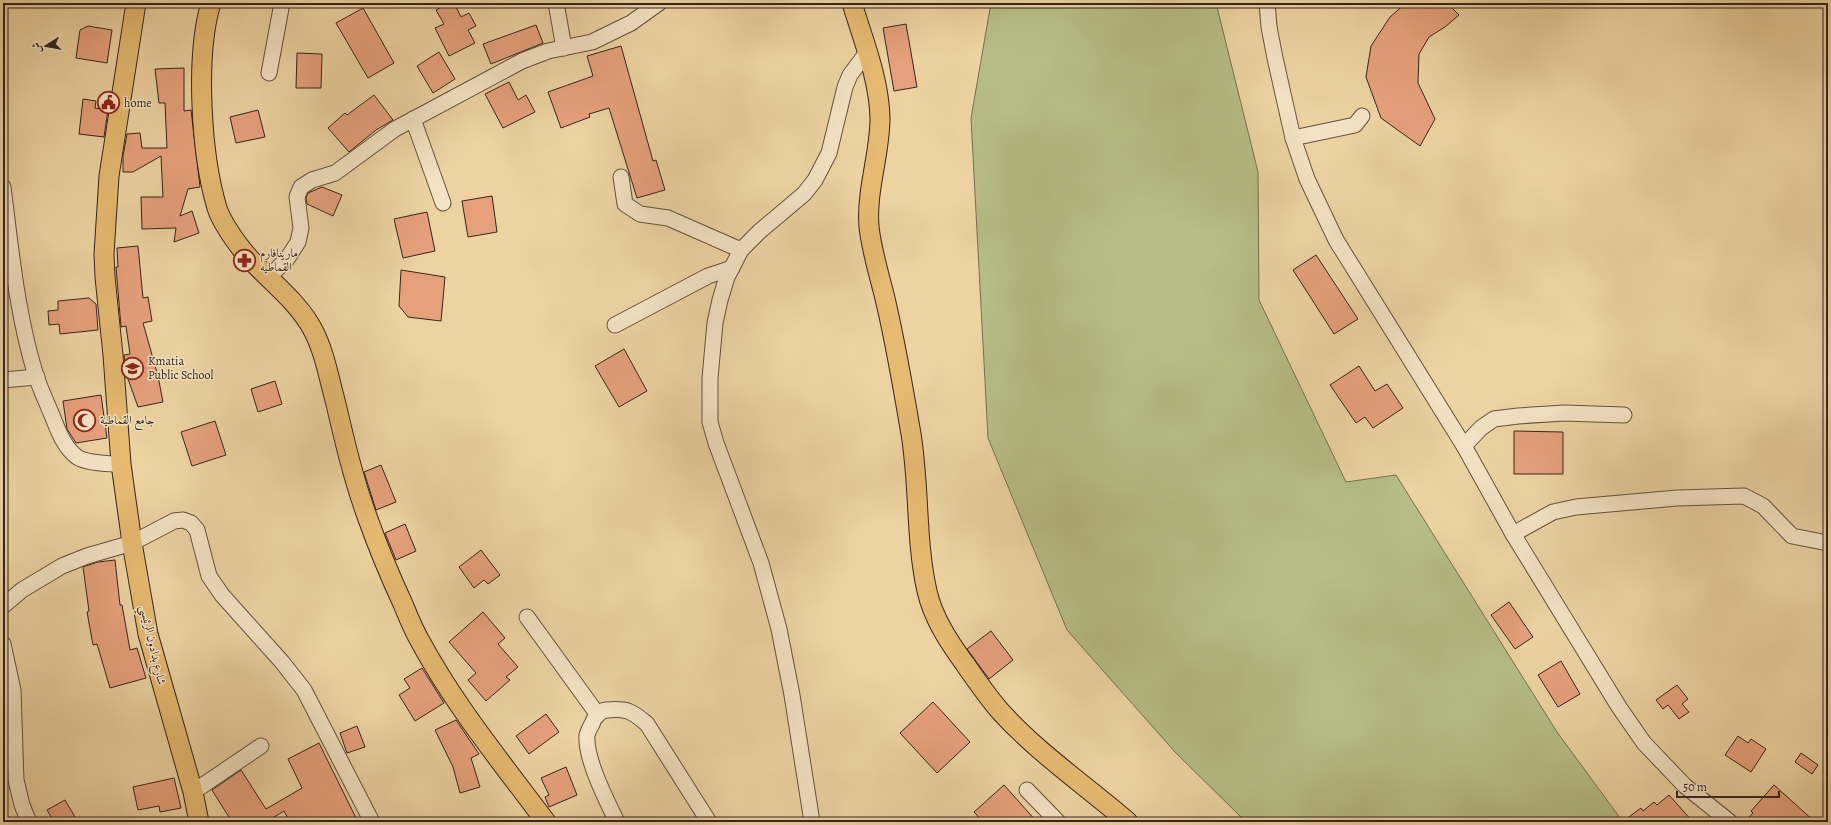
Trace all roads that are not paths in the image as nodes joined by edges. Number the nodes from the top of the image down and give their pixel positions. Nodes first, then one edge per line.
1 (136, 3) edge
2 (211, 3) edge
3 (282, 3) edge
4 (556, 3) edge
5 (659, 3) edge
6 (852, 3) edge
7 (1267, 3) edge
8 (564, 48) junction
9 (868, 51) junction
10 (269, 73) dead end
11 (1362, 116) dead end
12 (413, 119) junction
13 (1293, 138) junction
14 (621, 177) dead end
15 (3, 188) edge
16 (443, 203) dead end
17 (742, 250) junction
18 (732, 268) junction
19 (269, 277) junction
20 (615, 325) dead end
21 (37, 377) junction
22 (3, 380) edge
23 (1624, 415) dead end
24 (1464, 446) junction
25 (121, 464) junction
26 (1513, 534) junction
27 (132, 543) junction
28 (1828, 543) edge
29 (3, 606) edge
30 (527, 617) dead end
31 (3, 644) edge
32 (598, 715) junction
33 (261, 746) dead end
34 (1027, 790) dead end
35 (193, 792) junction
36 (29, 822) edge
37 (199, 822) edge
38 (372, 822) edge
39 (546, 822) edge
40 (617, 822) edge
41 (709, 822) edge
42 (812, 822) edge
43 (1058, 822) edge
44 (1128, 822) edge
45 (1730, 822) edge

1 - 25 main road, شارع بدادون الرئيسي
2 - 19 main road
3 - 10 street
4 - 8 street
5 - 8 street
6 - 9 main road
7 - 13 street
8 - 12 street
9 - 17 street
9 - 44 main road
11 - 13 street
12 - 16 street
12 - 19 street
13 - 24 street
14 - 17 street
15 - 21 street
17 - 18 street
18 - 20 street
18 - 42 street
19 - 39 main road
21 - 22 street
21 - 25 street
23 - 24 street
24 - 26 street
25 - 27 main road, شارع بدادون الرئيسي
26 - 28 street
26 - 45 street
27 - 29 street
27 - 35 main road, شارع بدادون الرئيسي
27 - 38 street
30 - 32 street
31 - 36 street
32 - 40 street
32 - 41 street
33 - 35 street
34 - 43 street
35 - 37 main road, شارع بدادون الرئيسي

